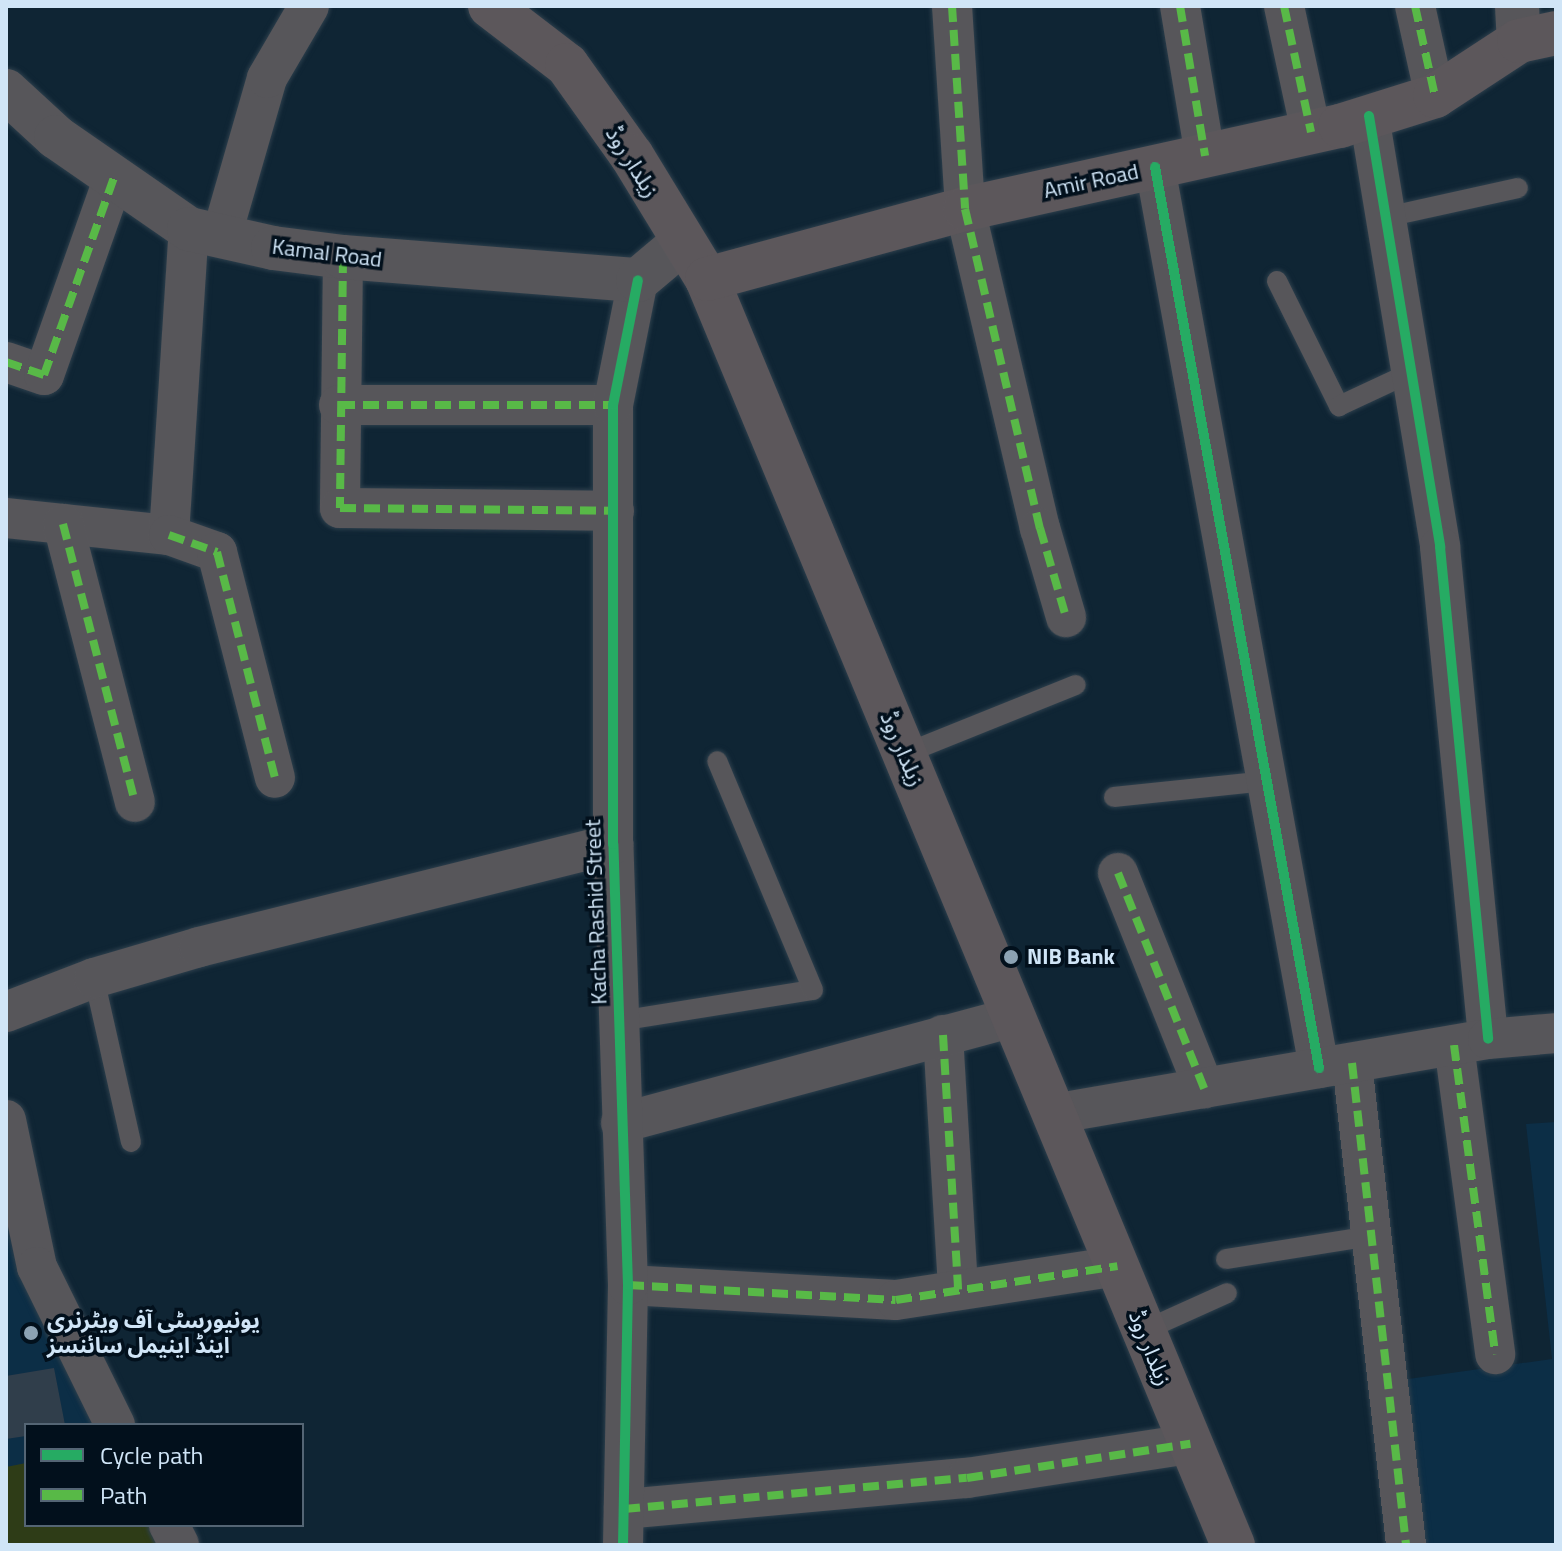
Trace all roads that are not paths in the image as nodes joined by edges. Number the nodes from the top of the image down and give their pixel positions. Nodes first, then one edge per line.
1 (309, 6) edge
2 (490, 6) edge
3 (952, 6) edge
4 (1180, 6) edge
5 (1284, 6) edge
6 (1415, 6) edge
7 (1531, 27) edge
8 (6, 91) edge
9 (1435, 96) junction
10 (1369, 116) junction
11 (1311, 132) junction
12 (1205, 156) junction
13 (1155, 167) junction
14 (114, 177) junction
15 (1518, 188) dead end
16 (965, 209) junction
17 (1386, 217) junction
18 (205, 232) junction
19 (682, 243) junction
20 (343, 257) junction
21 (707, 279) junction
22 (638, 280) junction
23 (1277, 281) dead end
24 (6, 362) edge
25 (1412, 372) junction
26 (339, 405) junction
27 (613, 405) junction
28 (614, 511) junction
29 (6, 518) edge
30 (63, 524) junction
31 (169, 535) junction
32 (1066, 617) dead end
33 (1076, 685) dead end
34 (904, 754) junction
35 (717, 761) dead end
36 (275, 778) dead end
37 (1267, 781) junction
38 (1114, 797) dead end
39 (135, 802) dead end
40 (613, 844) junction
41 (1118, 873) dead end
42 (94, 978) junction
43 (6, 1012) edge
44 (1013, 1017) junction
45 (619, 1021) junction
46 (1556, 1033) edge
47 (943, 1035) junction
48 (1471, 1042) junction
49 (1335, 1066) junction
50 (1204, 1088) junction
51 (1053, 1114) junction
52 (6, 1120) edge
53 (621, 1123) junction
54 (131, 1142) dead end
55 (1371, 1236) junction
56 (1226, 1259) dead end
57 (1117, 1266) junction
58 (628, 1285) junction
59 (958, 1290) junction
60 (1227, 1293) dead end
61 (1143, 1331) junction
62 (1495, 1354) dead end
63 (114, 1423) edge
64 (1190, 1444) junction
65 (170, 1527) edge
66 (624, 1527) edge
67 (179, 1545) edge
68 (1233, 1545) edge
69 (1406, 1545) edge

1 - 18 street
2 - 19 main road, زیلدار روڈ
3 - 16 street
4 - 12 street
5 - 11 street
6 - 9 street
7 - 9 main road, Amir Road
8 - 14 street, Kamal Road
9 - 10 main road, Amir Road
10 - 11 main road, Amir Road
10 - 17 street
11 - 12 main road, Amir Road
12 - 13 main road, Amir Road
13 - 16 main road, Amir Road
13 - 37 street
14 - 18 street, Kamal Road
14 - 24 street
15 - 17 lane
16 - 21 main road, Amir Road
16 - 32 street
17 - 25 street
18 - 20 street, Kamal Road
18 - 31 street
19 - 21 main road, زیلدار روڈ
19 - 22 street
20 - 22 street, Kamal Road
20 - 26 street
21 - 34 main road, زیلدار روڈ
22 - 27 street, Kacha Rashid Street
23 - 25 lane
25 - 48 street
26 - 27 street
26 - 28 street
27 - 28 street, Kacha Rashid Street
28 - 40 street, Kacha Rashid Street
29 - 30 street
30 - 31 street
30 - 39 street
31 - 36 street
33 - 34 lane
34 - 44 main road, زیلدار روڈ
35 - 45 lane
37 - 38 lane
37 - 49 street
40 - 42 street
40 - 45 street, Kacha Rashid Street
41 - 50 street
42 - 43 street
42 - 54 lane
44 - 47 street
44 - 51 main road, زیلدار روڈ
45 - 53 street, Kacha Rashid Street
46 - 48 street
47 - 53 street
47 - 59 street
48 - 49 street
48 - 62 street
49 - 50 street
49 - 55 street
50 - 51 street
51 - 57 main road, زیلدار روڈ
52 - 63 street
53 - 58 street, Kacha Rashid Street
55 - 56 lane
55 - 69 street
57 - 59 street
57 - 61 main road, زیلدار روڈ
58 - 59 street
58 - 66 street, Kacha Rashid Street
60 - 61 lane
61 - 64 main road, زیلدار روڈ
64 - 66 street
64 - 68 main road, زیلدار روڈ
65 - 67 street

